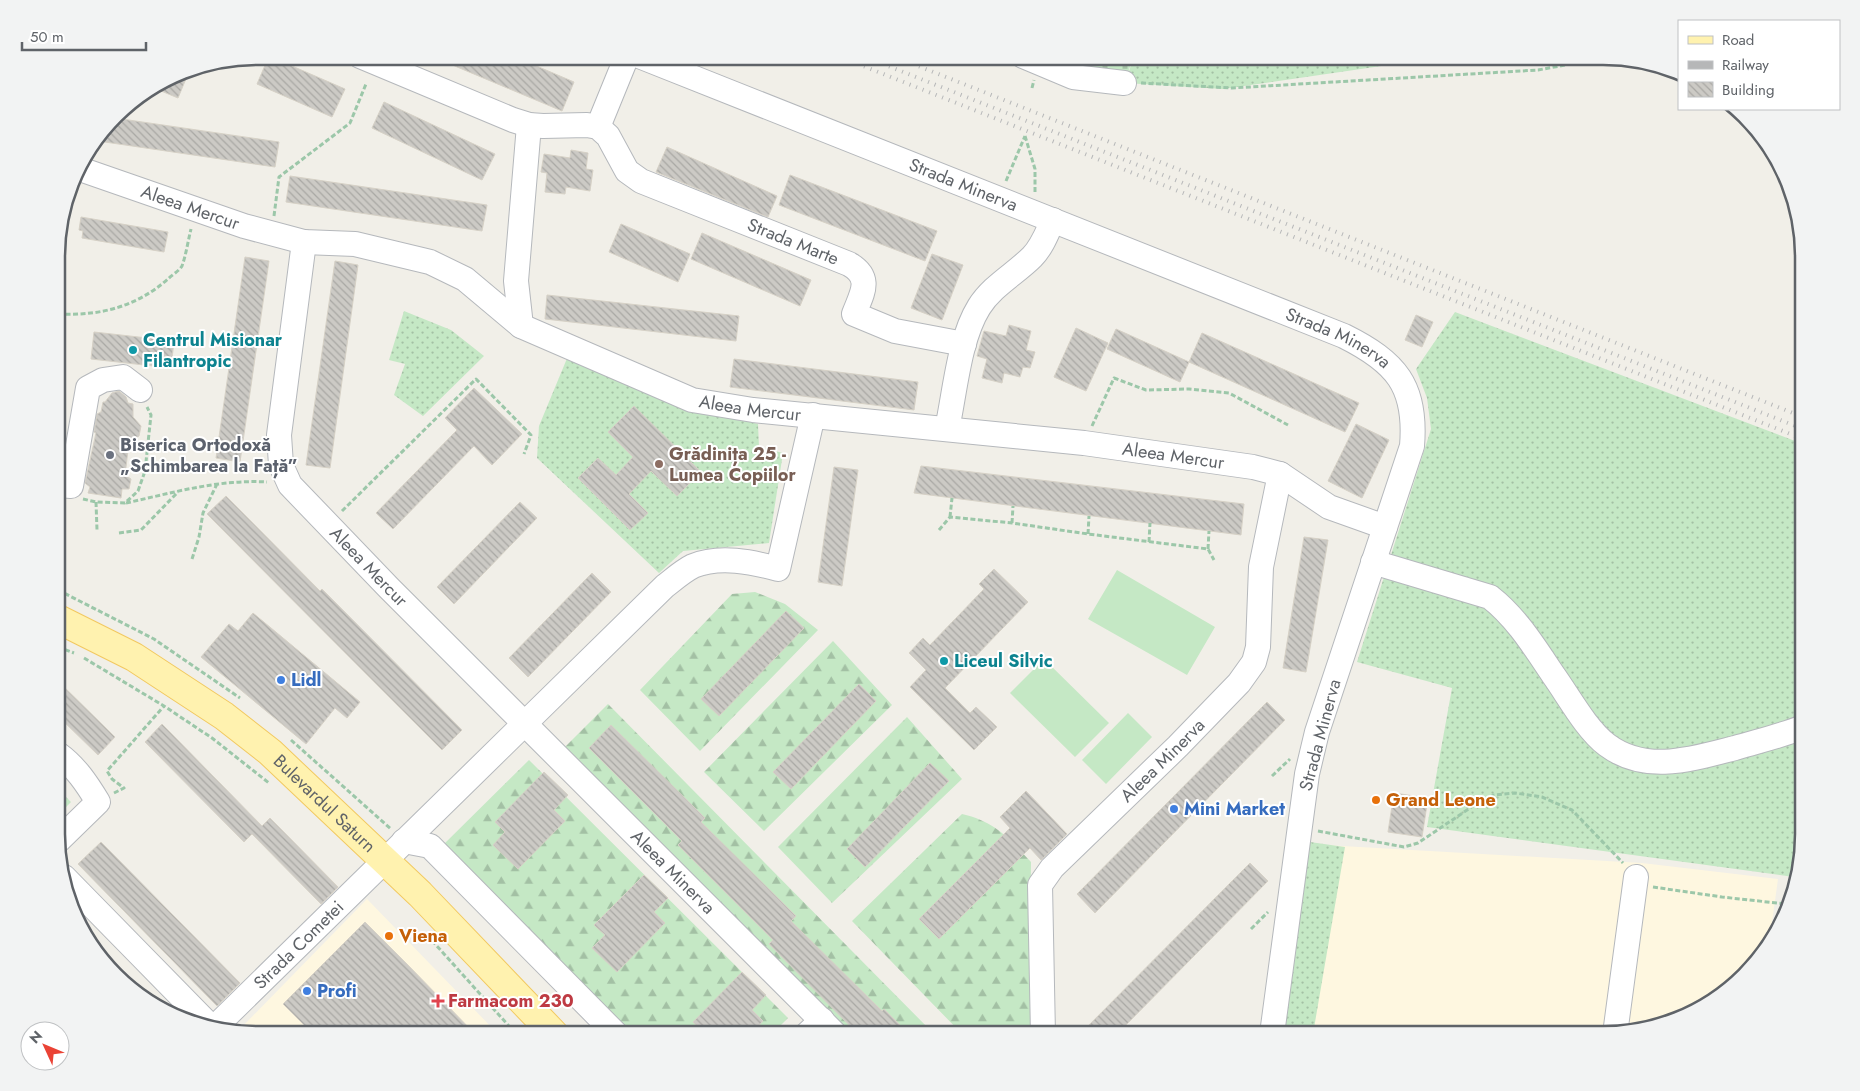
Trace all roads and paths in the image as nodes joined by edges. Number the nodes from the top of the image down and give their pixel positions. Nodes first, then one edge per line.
1 (382, 65) edge
2 (623, 65) edge
3 (661, 65) edge
4 (1044, 65) edge
5 (1565, 65) edge
6 (1124, 82) joint
7 (366, 84) dead end
8 (529, 124) junction
9 (598, 127) junction
10 (86, 171) edge
11 (999, 199) junction
12 (196, 210) junction
13 (1044, 217) junction
14 (272, 234) junction
15 (304, 242) junction
16 (65, 314) edge
17 (521, 326) junction
18 (964, 344) junction
19 (140, 390) joint
20 (813, 415) junction
21 (1288, 425) dead end
22 (948, 429) junction
23 (1084, 443) junction
24 (524, 454) dead end
25 (282, 465) junction
26 (1280, 474) junction
27 (65, 482) edge
28 (218, 484) junction
29 (65, 487) edge
30 (178, 492) junction
31 (952, 498) dead end
32 (96, 502) junction
33 (125, 503) junction
34 (1013, 506) dead end
35 (1089, 516) dead end
36 (950, 517) junction
37 (1012, 523) junction
38 (1150, 523) dead end
39 (328, 526) junction
40 (1385, 527) junction
41 (96, 530) dead end
42 (939, 530) dead end
43 (1210, 531) dead end
44 (119, 533) dead end
45 (1088, 534) junction
46 (1149, 542) junction
47 (1208, 549) junction
48 (192, 559) dead end
49 (1214, 560) dead end
50 (1373, 562) junction
51 (65, 622) edge
52 (65, 650) edge
53 (164, 706) junction
54 (525, 723) junction
55 (1795, 730) edge
56 (65, 759) edge
57 (271, 785) dead end
58 (98, 802) junction
59 (1298, 828) junction
60 (65, 834) edge
61 (404, 841) junction
62 (385, 860) junction
63 (1636, 878) junction
64 (72, 886) edge
65 (1782, 903) edge
66 (422, 929) dead end
67 (202, 1018) edge
68 (220, 1022) edge
69 (509, 1026) edge
70 (546, 1026) edge
71 (608, 1026) edge
72 (818, 1026) edge
73 (1043, 1026) edge
74 (1273, 1026) edge
75 (1616, 1026) edge

1 - 8 street
2 - 9 street
3 - 11 street, Strada Minerva
4 - 6 street
5 - 6 path
7 - 14 path
8 - 9 street
8 - 17 street
9 - 18 street, Strada Marte
10 - 12 street, Aleea Mercur
11 - 13 street, Strada Minerva
11 - 13 path
12 - 14 street, Aleea Mercur
12 - 16 path
13 - 18 street
13 - 40 street, Strada Minerva
14 - 15 street, Aleea Mercur
15 - 17 street, Aleea Mercur
15 - 25 street, Aleea Mercur
17 - 20 street, Aleea Mercur
18 - 22 street
19 - 27 street
19 - 33 path
20 - 22 street, Aleea Mercur
20 - 54 street, Aleea Mercur
21 - 23 path
22 - 23 street, Aleea Mercur
23 - 26 street, Aleea Mercur
24 - 39 path
25 - 28 path
25 - 39 street, Aleea Mercur
26 - 40 street, Aleea Mercur
26 - 73 street, Aleea Minerva
28 - 30 path
28 - 48 path
29 - 32 path
30 - 33 path
30 - 44 path
31 - 36 path
32 - 33 path
32 - 41 path
34 - 37 path
35 - 45 path
36 - 37 path
36 - 42 path
37 - 45 path
38 - 46 path
39 - 54 street, Aleea Mercur
40 - 50 street, Strada Minerva
43 - 47 path
45 - 46 path
46 - 47 path
47 - 49 path
50 - 55 street
50 - 59 street, Strada Minerva
51 - 62 main road, Bulevardul Saturn
52 - 53 path
53 - 57 path
53 - 58 path
54 - 61 street, Strada Cometei
54 - 72 street, Aleea Minerva
56 - 58 street
58 - 60 street
59 - 63 path
59 - 74 street, Strada Minerva
61 - 62 street, Strada Cometei
61 - 71 street
62 - 68 street, Strada Cometei
62 - 70 main road, Bulevardul Saturn
63 - 65 path
63 - 75 street
64 - 67 street
66 - 69 path

